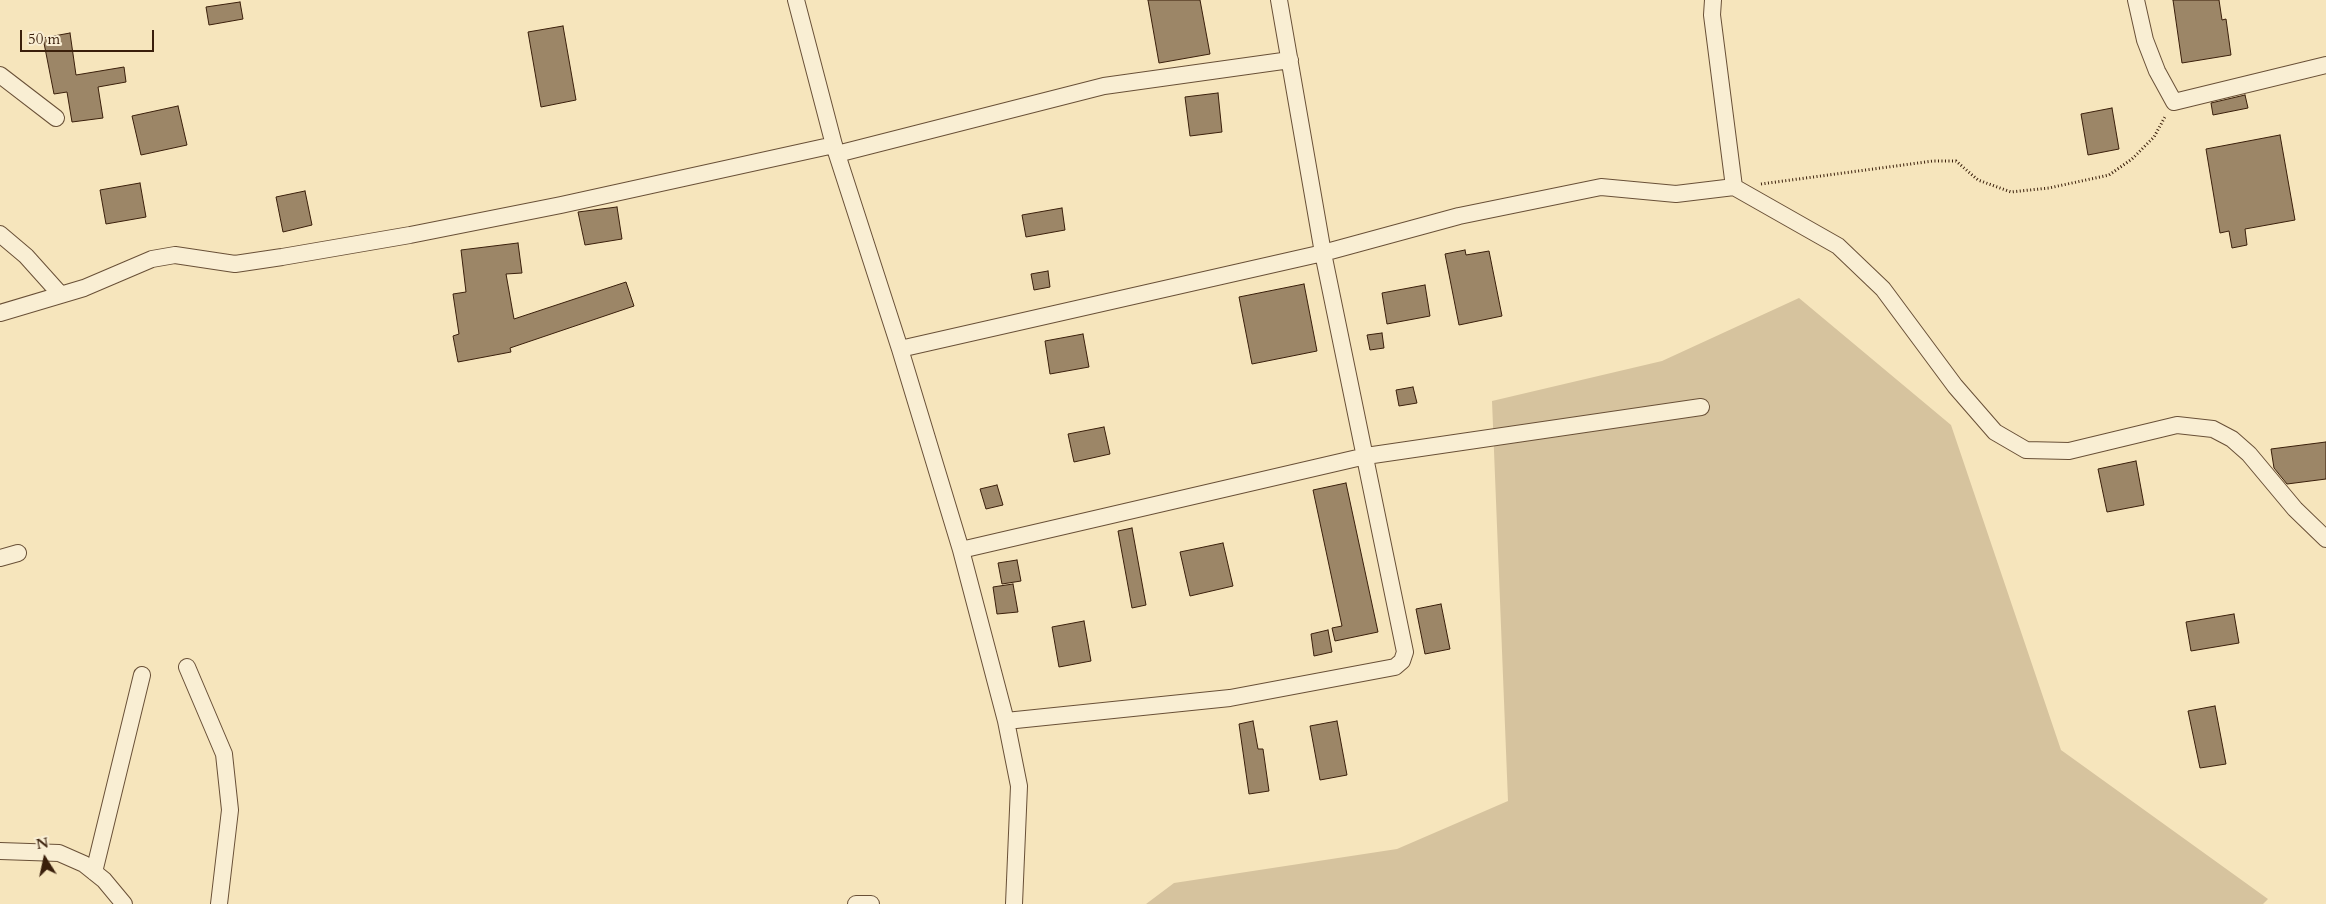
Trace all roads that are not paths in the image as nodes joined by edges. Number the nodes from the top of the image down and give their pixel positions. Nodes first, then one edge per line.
1 (796, 0) edge
2 (1280, 0) edge
3 (1713, 0) edge
4 (2136, 0) edge
5 (1290, 60) junction
6 (2326, 65) edge
7 (0, 75) edge
8 (56, 118) dead end
9 (835, 149) junction
10 (1734, 187) junction
11 (0, 234) edge
12 (1323, 253) junction
13 (61, 295) junction
14 (0, 313) edge
15 (900, 349) junction
16 (1701, 407) dead end
17 (1366, 456) junction
18 (2326, 539) edge
19 (961, 550) junction
20 (18, 553) dead end
21 (0, 558) edge
22 (187, 667) dead end
23 (142, 675) dead end
24 (1006, 721) junction
25 (0, 851) edge
26 (94, 872) junction
27 (124, 904) edge
28 (219, 904) edge
29 (856, 904) edge
30 (871, 904) edge
31 (1014, 904) edge

1 - 9 street
2 - 5 street
3 - 10 street
4 - 6 street
5 - 9 street
5 - 12 street
7 - 8 street
9 - 13 street
9 - 15 street
10 - 12 street
10 - 18 street
11 - 13 street
12 - 15 street
12 - 17 street
13 - 14 street
15 - 19 street
16 - 17 street
17 - 19 street
17 - 24 street
19 - 24 street
20 - 21 street
22 - 28 street
23 - 26 street
24 - 31 street
25 - 26 street
26 - 27 street
29 - 30 street

